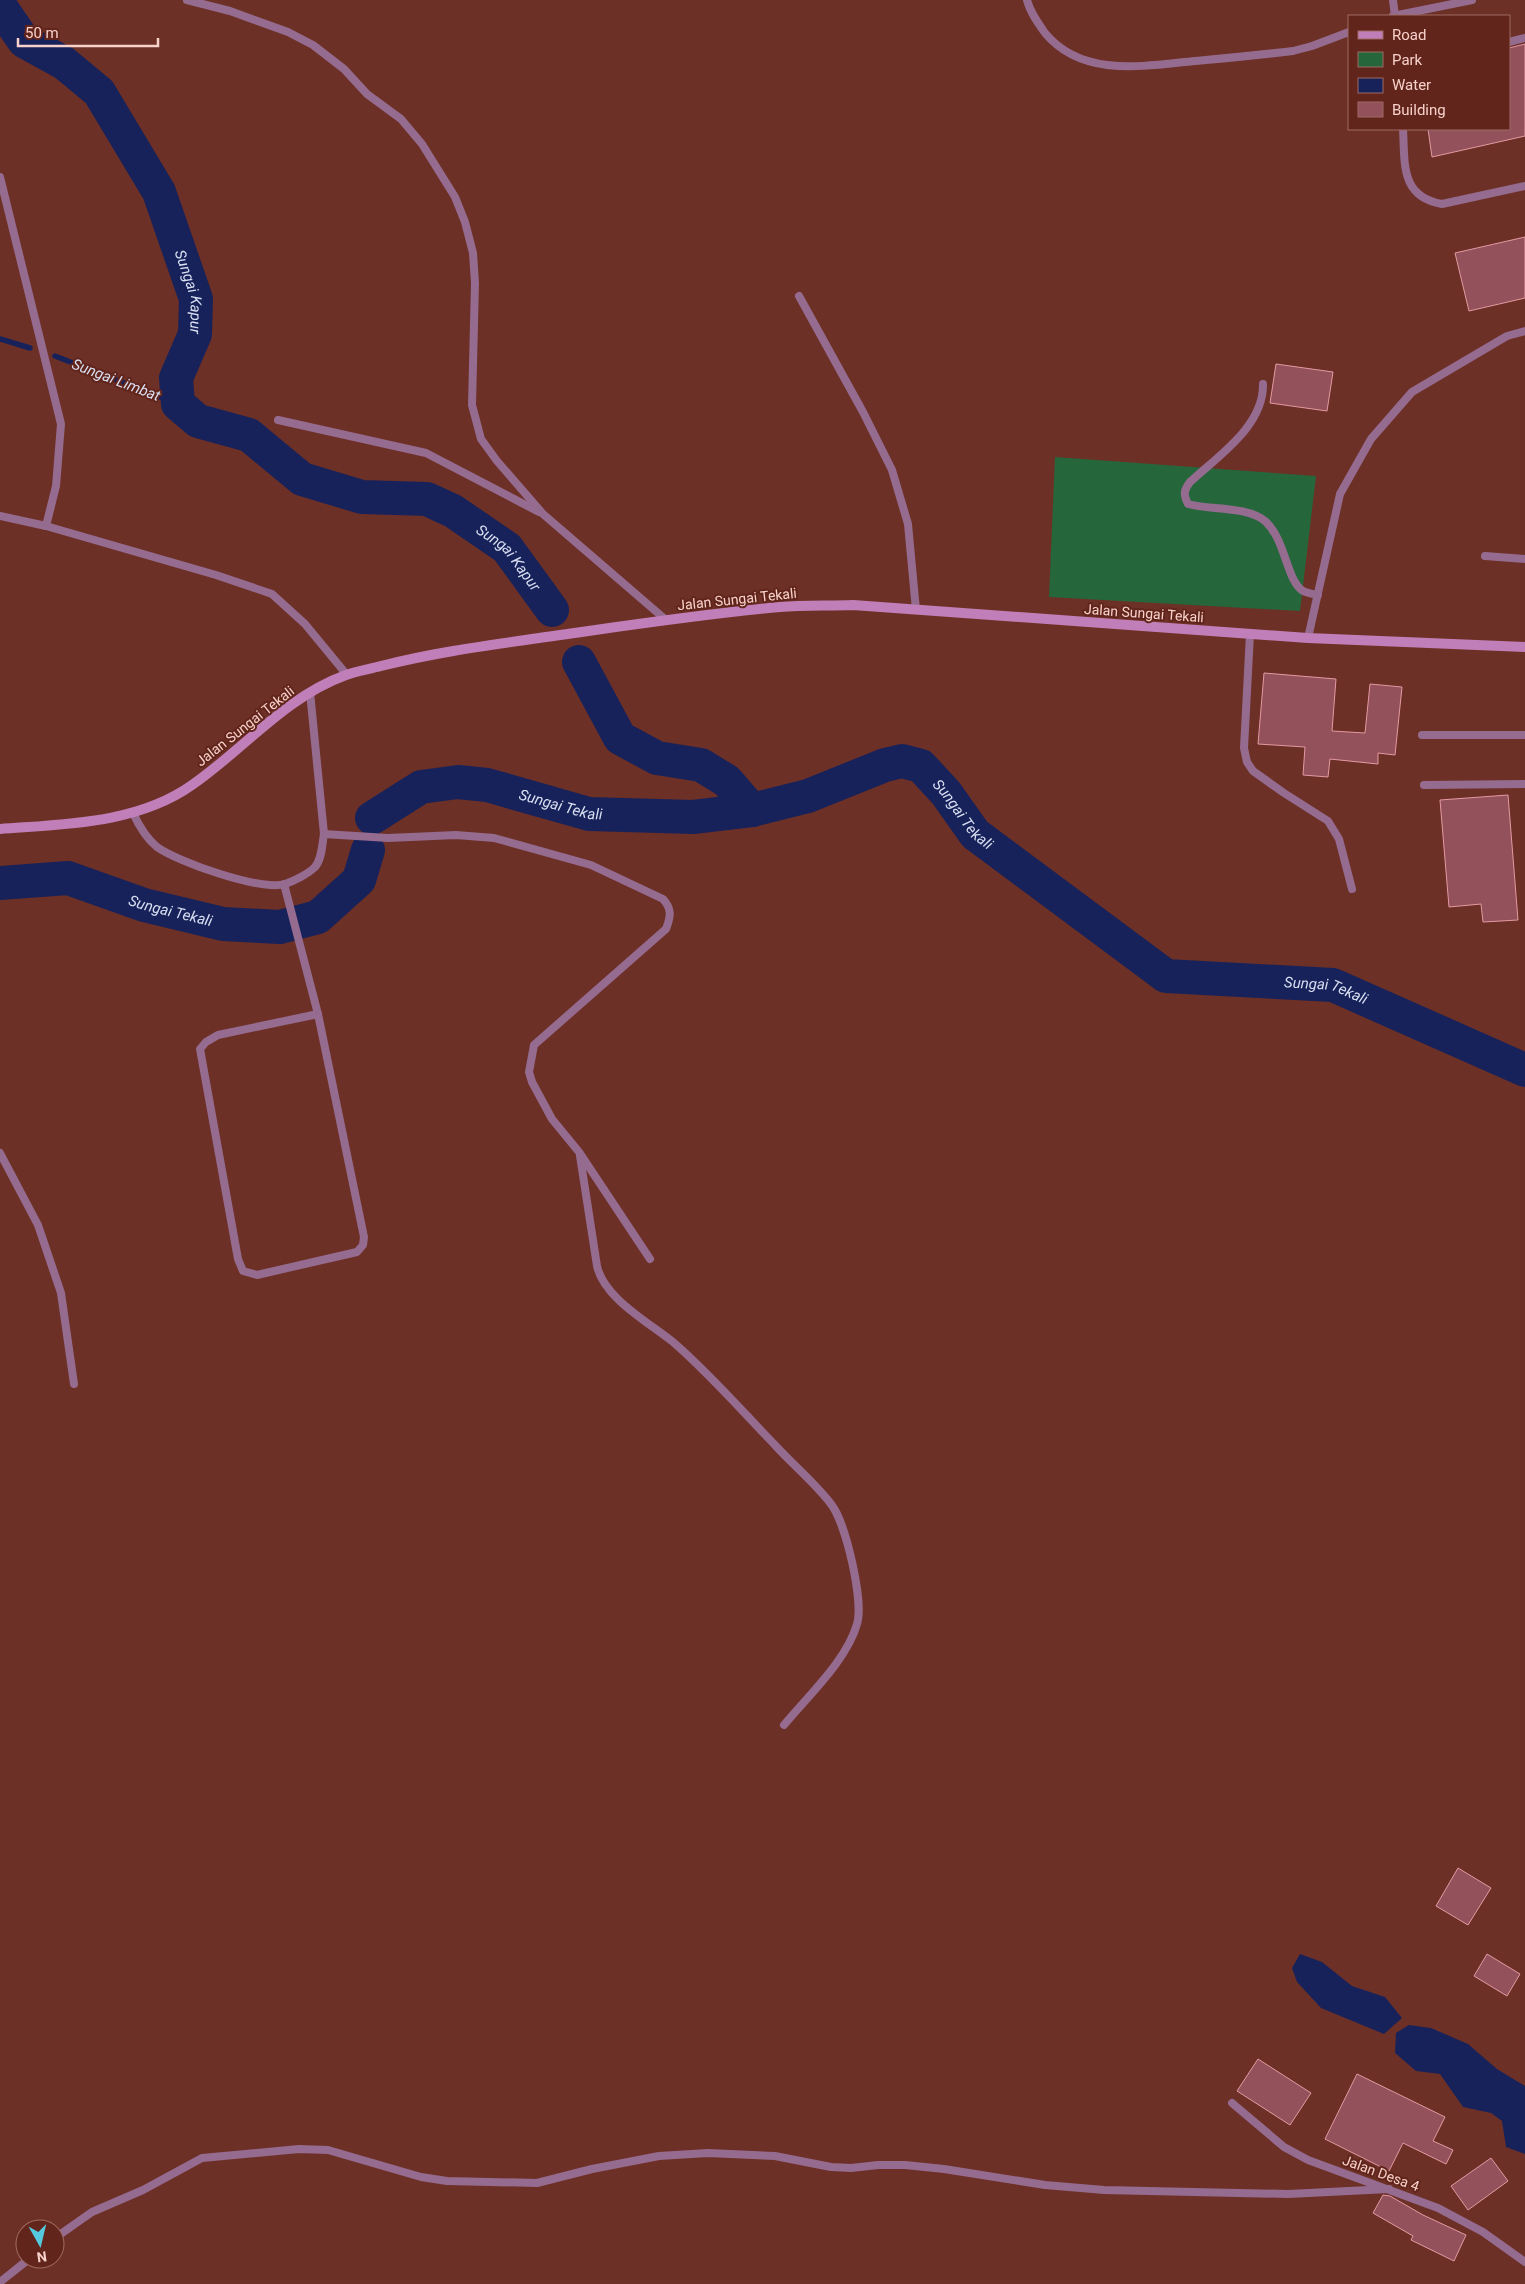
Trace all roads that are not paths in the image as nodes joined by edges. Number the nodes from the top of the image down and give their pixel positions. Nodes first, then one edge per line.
1 (187, 0) edge
2 (1026, 0) edge
3 (1393, 0) edge
4 (1472, 0) edge
5 (1395, 15) edge
6 (1400, 15) edge
7 (1348, 32) edge
8 (1525, 38) edge
9 (1510, 42) edge
10 (1402, 130) edge
11 (0, 177) edge
12 (1525, 186) edge
13 (799, 296) dead end
14 (1525, 331) edge
15 (1262, 384) dead end
16 (278, 420) dead end
17 (543, 514) junction
18 (0, 516) edge
19 (46, 526) junction
20 (1486, 556) dead end
21 (1525, 558) edge
22 (1318, 596) junction
23 (916, 610) junction
24 (666, 620) junction
25 (1250, 634) junction
26 (1308, 638) junction
27 (1525, 647) edge
28 (346, 675) junction
29 (310, 692) junction
30 (1422, 735) dead end
31 (1525, 735) edge
32 (1424, 784) dead end
33 (1525, 784) edge
34 (133, 813) junction
35 (0, 829) edge
36 (324, 834) junction
37 (284, 884) junction
38 (1352, 890) dead end
39 (318, 1014) junction
40 (579, 1152) junction
41 (0, 1153) edge
42 (650, 1259) dead end
43 (74, 1384) dead end
44 (784, 1725) dead end
45 (1232, 2103) dead end
46 (1389, 2189) junction
47 (65, 2231) edge
48 (1525, 2262) edge
49 (16, 2269) edge
50 (0, 2282) edge

1 - 17 lane
2 - 7 lane
3 - 5 lane
4 - 6 lane
8 - 9 lane
10 - 12 lane
11 - 19 lane
13 - 23 lane
14 - 22 lane
15 - 22 lane
16 - 17 lane
17 - 24 lane
18 - 19 lane
19 - 28 lane
20 - 21 lane
22 - 26 lane
23 - 24 street, Jalan Sungai Tekali
23 - 25 street, Jalan Sungai Tekali
24 - 28 street, Jalan Sungai Tekali
25 - 26 street, Jalan Sungai Tekali
25 - 38 lane
26 - 27 street, Jalan Sungai Tekali
28 - 29 street, Jalan Sungai Tekali
29 - 34 street, Jalan Sungai Tekali
29 - 36 lane
30 - 31 lane
32 - 33 lane
34 - 35 street, Jalan Sungai Tekali
34 - 37 lane
36 - 37 lane
36 - 40 lane
37 - 39 lane
39 - 39 lane
40 - 42 lane
40 - 44 lane
41 - 43 lane
45 - 46 lane, Jalan Desa 4
46 - 47 lane
46 - 48 lane, Jalan Desa 4
49 - 50 lane

